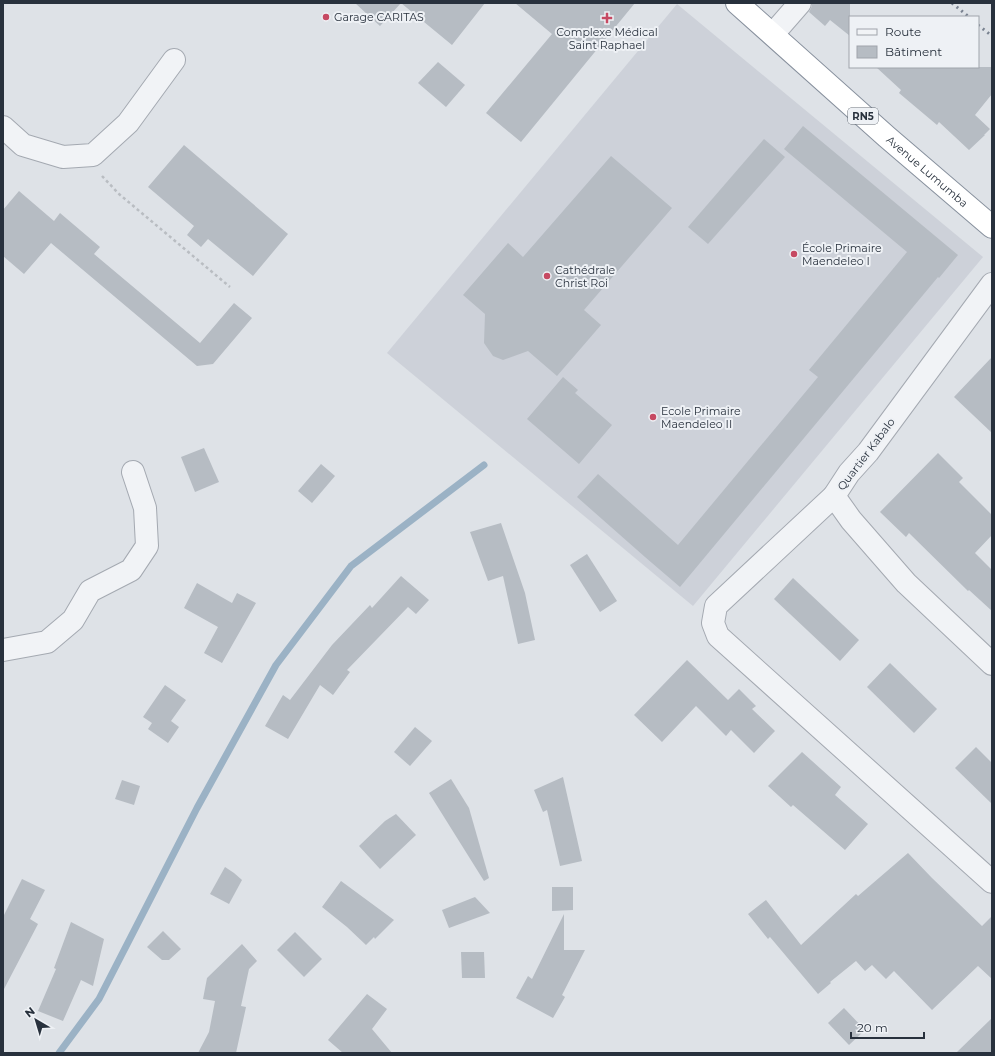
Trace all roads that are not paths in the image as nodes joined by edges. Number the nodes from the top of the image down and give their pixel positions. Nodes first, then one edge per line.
1 (737, 3) edge
2 (800, 3) edge
3 (773, 34) junction
4 (174, 60) dead end
5 (3, 127) edge
6 (992, 227) edge
7 (992, 284) edge
8 (134, 472) dead end
9 (834, 496) junction
10 (3, 650) edge
11 (992, 664) edge
12 (992, 882) edge

1 - 3 highway, Avenue Lumumba / RN5
2 - 3 street
3 - 6 highway, Avenue Lumumba / RN5
4 - 5 street
7 - 9 street, Quartier Kabalo
8 - 10 street
9 - 11 street, Quartier Kabalo
9 - 12 street

